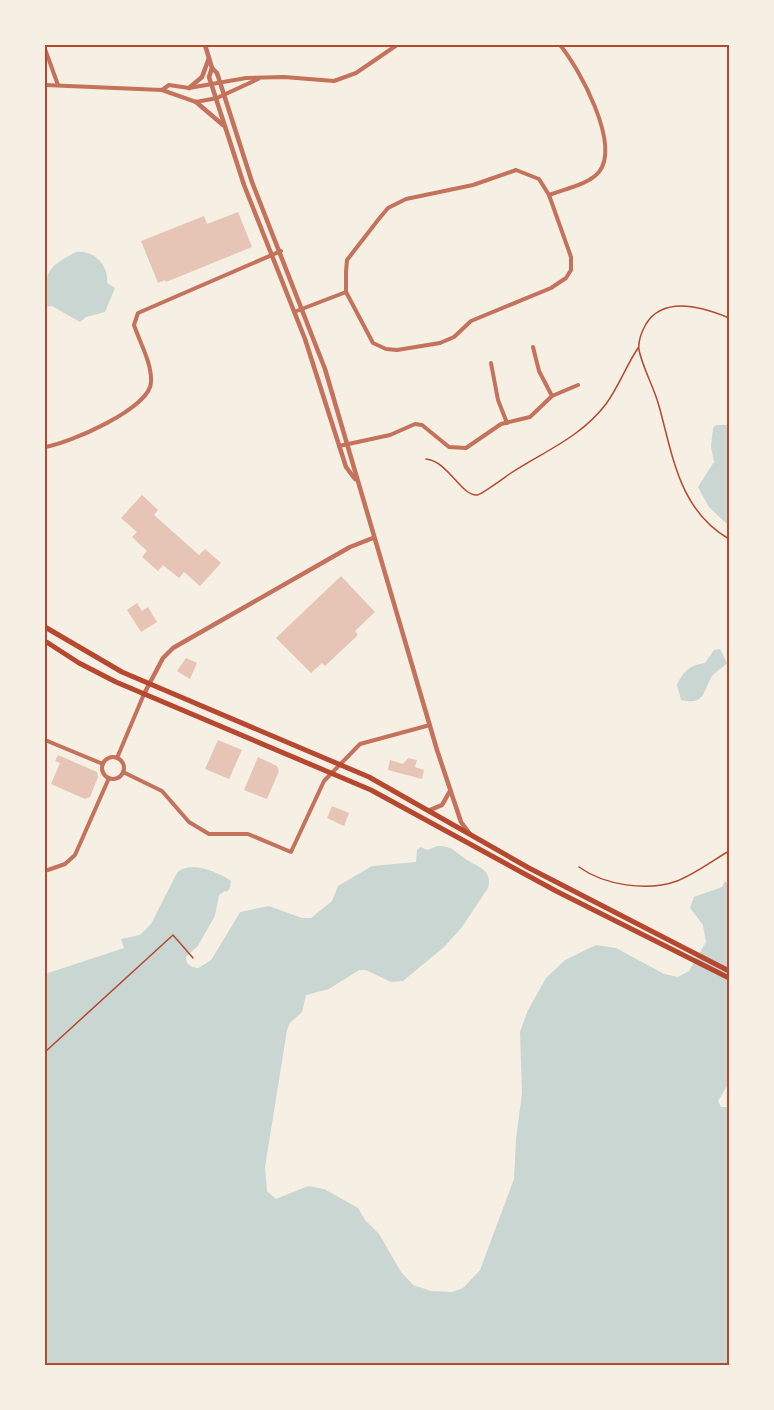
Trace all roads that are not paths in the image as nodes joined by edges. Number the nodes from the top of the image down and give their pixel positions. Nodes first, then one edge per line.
1 (205, 45) edge
2 (397, 45) edge
3 (560, 45) edge
4 (45, 49) edge
5 (209, 58) junction
6 (212, 68) junction
7 (262, 77) junction
8 (219, 82) junction
9 (211, 84) junction
10 (58, 85) junction
11 (45, 86) edge
12 (189, 88) junction
13 (162, 90) junction
14 (224, 95) junction
15 (217, 98) junction
16 (196, 102) junction
17 (226, 128) junction
18 (549, 195) junction
19 (280, 251) junction
20 (272, 255) junction
21 (346, 292) junction
22 (302, 309) junction
23 (294, 312) junction
24 (533, 347) dead end
25 (490, 363) dead end
26 (578, 385) dead end
27 (552, 396) junction
28 (507, 423) junction
29 (348, 444) junction
30 (339, 446) junction
31 (45, 447) edge
32 (356, 482) junction
33 (373, 538) junction
34 (45, 627) edge
35 (45, 641) edge
36 (149, 684) junction
37 (144, 694) junction
38 (430, 725) junction
39 (45, 740) edge
40 (117, 758) junction
41 (342, 763) junction
42 (103, 764) junction
43 (123, 772) junction
44 (332, 772) junction
45 (109, 778) junction
46 (450, 791) junction
47 (430, 810) junction
48 (471, 835) junction
49 (45, 872) edge
50 (691, 956) junction
51 (729, 971) edge
52 (729, 978) edge

1 - 5 street
2 - 7 street
3 - 18 street
4 - 10 street
5 - 6 street
5 - 12 street
6 - 8 street
6 - 9 street
7 - 8 street
7 - 14 street
8 - 9 street
8 - 14 street
9 - 12 street
9 - 15 street
10 - 11 street
10 - 13 street
12 - 13 street
13 - 16 street
14 - 15 street
14 - 19 street
15 - 16 street
15 - 17 street
16 - 17 street
17 - 20 street
18 - 21 street
18 - 21 street
19 - 20 street
19 - 22 street
20 - 23 street
20 - 31 street
21 - 22 street
22 - 23 street
22 - 29 street
23 - 30 street
24 - 27 street
25 - 28 street
26 - 27 street
27 - 28 street
28 - 29 street
29 - 30 street
29 - 32 street
30 - 32 street
32 - 33 street
33 - 36 street
33 - 38 street
34 - 36 main road
35 - 37 main road
36 - 37 street
36 - 41 main road
37 - 40 street
37 - 44 main road
38 - 41 street
38 - 46 street
39 - 42 street
40 - 42 street
40 - 43 street
41 - 44 street
41 - 47 main road
42 - 45 street
43 - 44 street
43 - 45 street
44 - 50 main road
45 - 49 street
46 - 47 street
46 - 48 street
47 - 48 main road
48 - 50 main road
50 - 51 main road
50 - 52 main road

